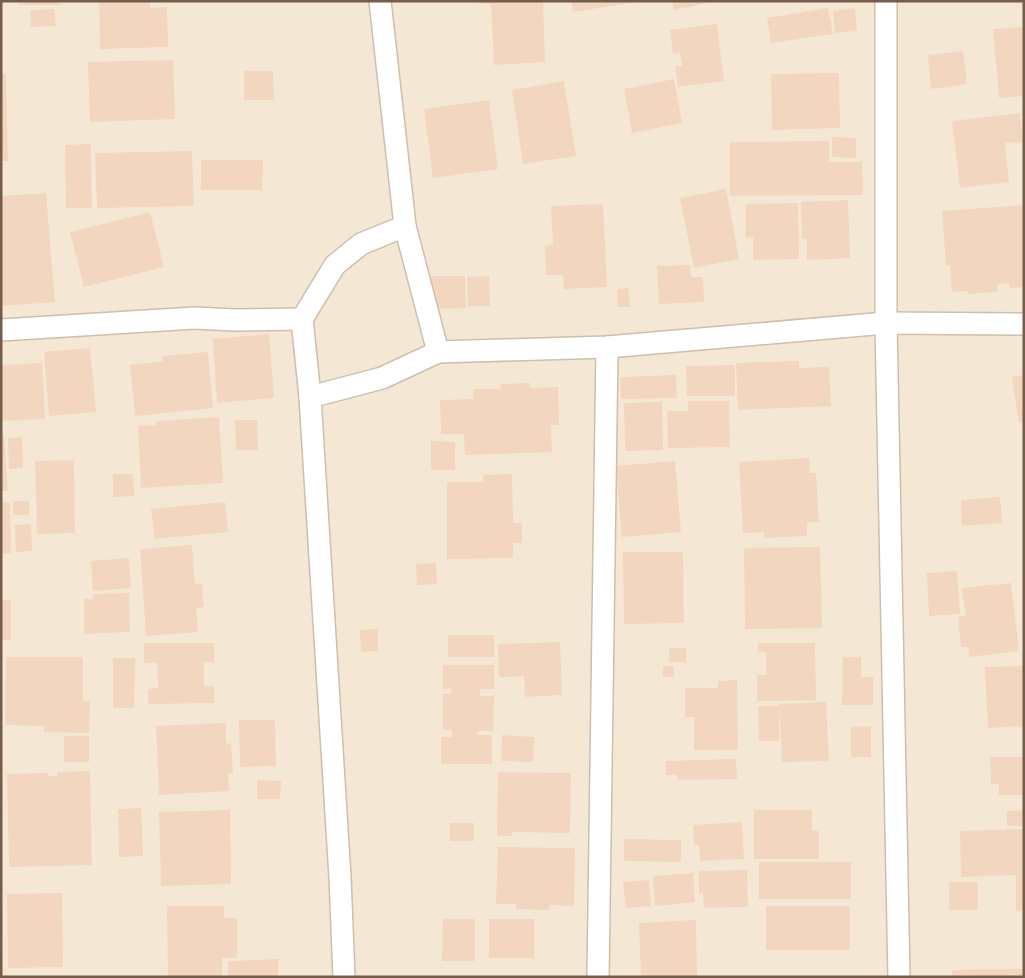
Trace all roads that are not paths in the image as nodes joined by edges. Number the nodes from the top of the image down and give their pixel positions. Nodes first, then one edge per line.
1 (380, 1) edge
2 (886, 1) edge
3 (405, 226) junction
4 (302, 319) junction
5 (886, 323) junction
6 (1024, 324) edge
7 (1, 330) edge
8 (607, 347) junction
9 (438, 352) junction
10 (310, 397) junction
11 (344, 977) edge
12 (598, 977) edge
13 (899, 977) edge

1 - 3 street
2 - 5 street
3 - 4 street
3 - 9 street
4 - 7 street
4 - 10 street
5 - 6 street
5 - 8 street
5 - 13 street
8 - 9 street
8 - 12 street
9 - 10 street
10 - 11 street

